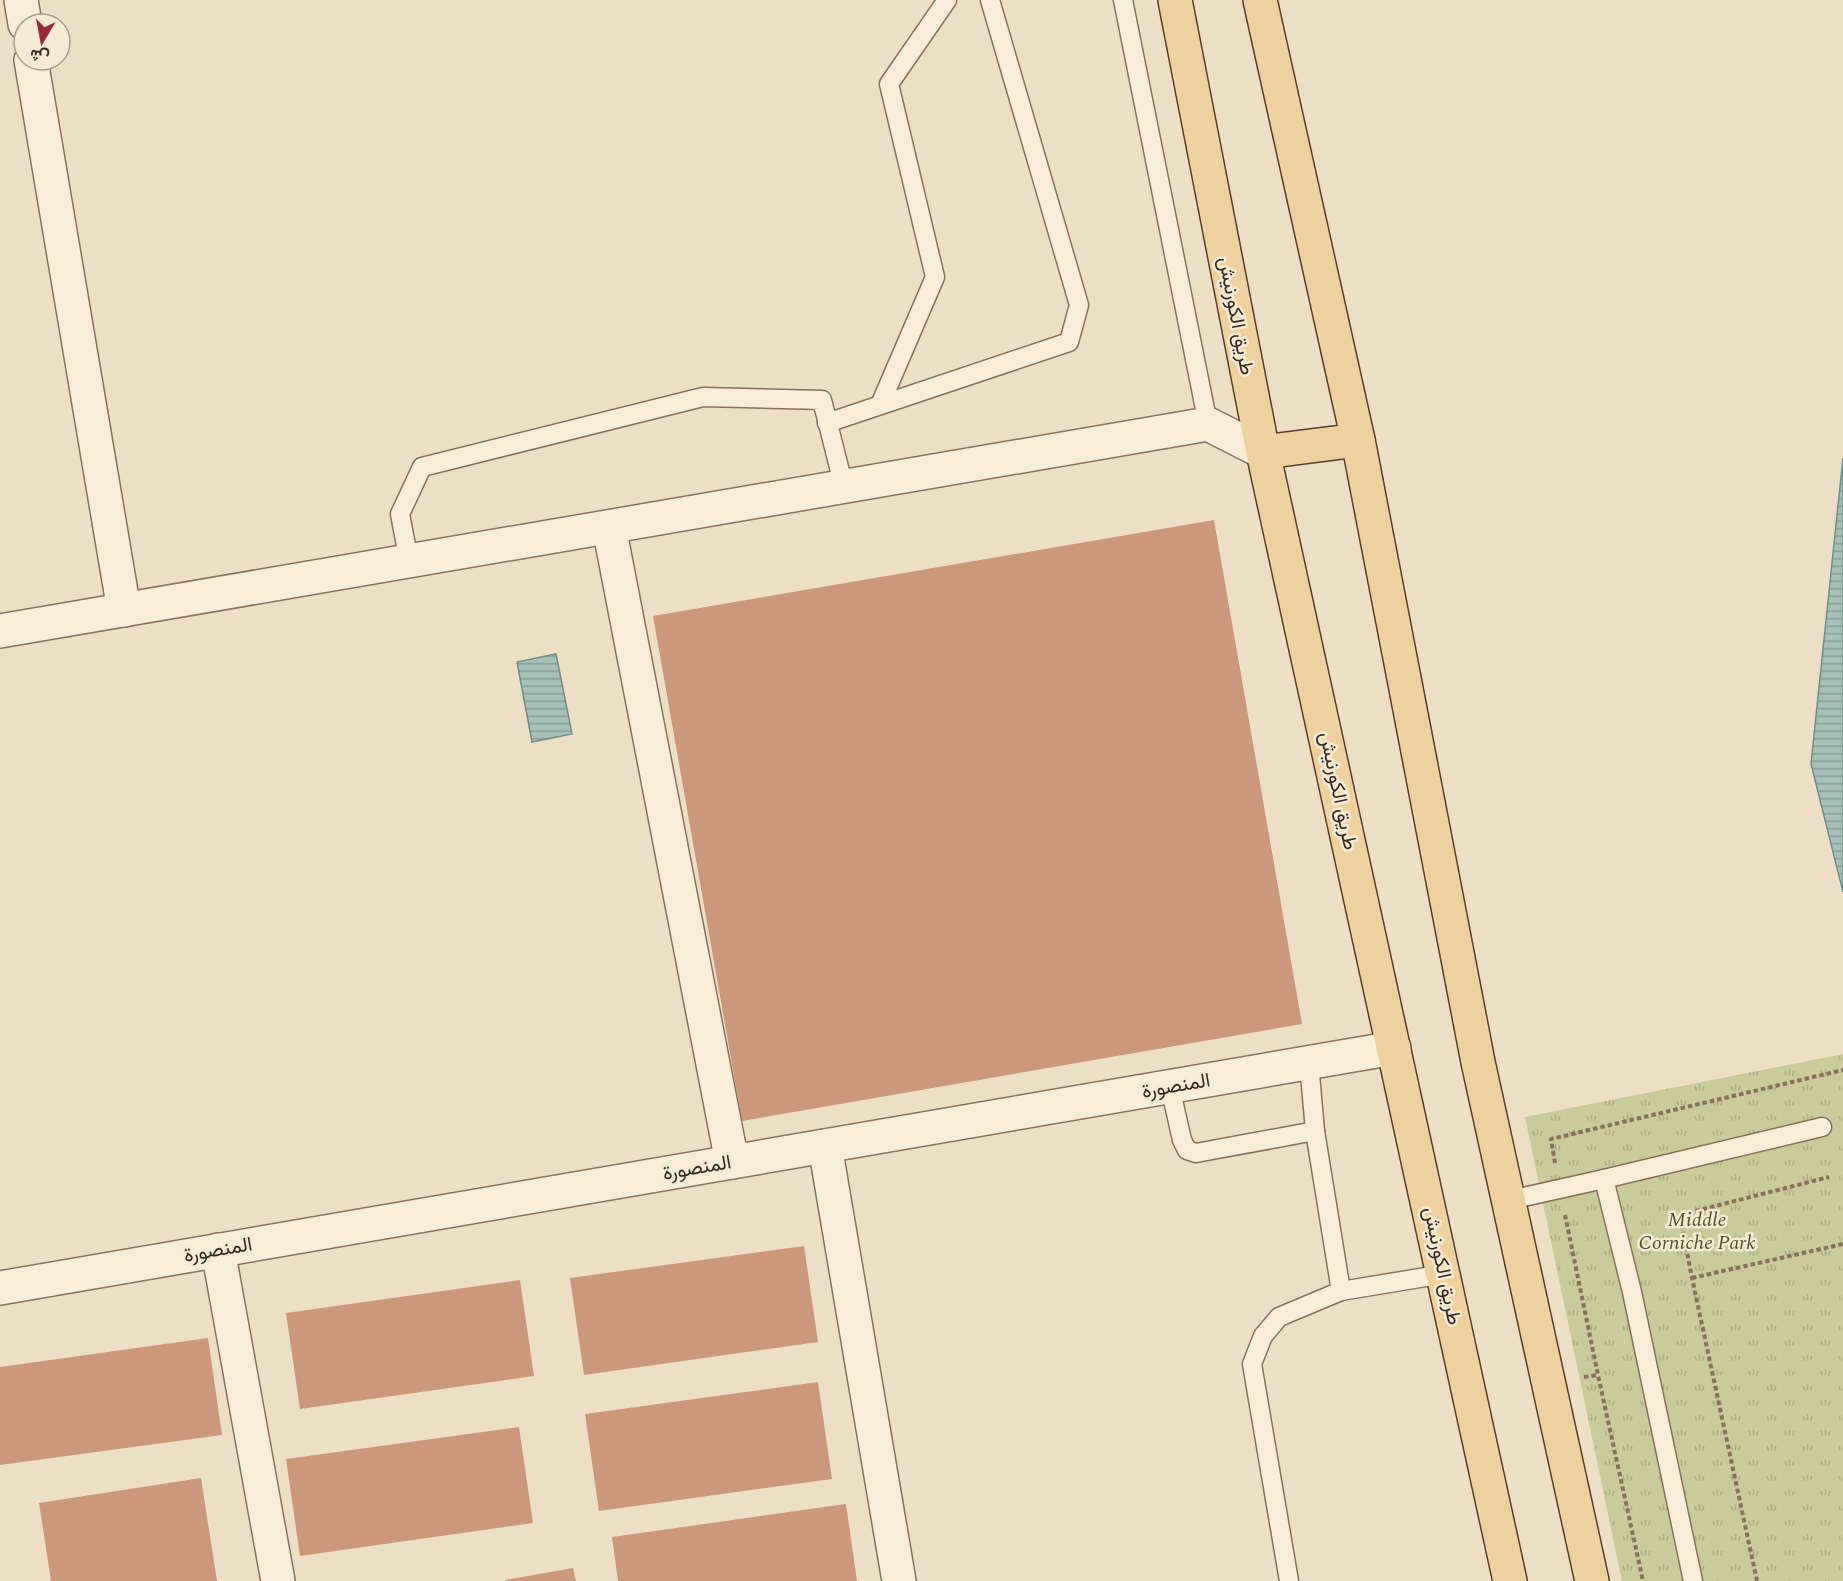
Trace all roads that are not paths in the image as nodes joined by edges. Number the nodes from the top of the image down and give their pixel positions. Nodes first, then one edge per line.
1 (947, 0) edge
2 (990, 0) edge
3 (1123, 0) edge
4 (1175, 0) edge
5 (1260, 0) edge
6 (33, 72) edge
7 (880, 405) junction
8 (827, 423) junction
9 (1209, 424) junction
10 (1358, 440) junction
11 (1263, 452) junction
12 (844, 487) junction
13 (609, 527) junction
14 (409, 561) junction
15 (123, 610) junction
16 (0, 631) edge
17 (1394, 1048) junction
18 (1309, 1063) junction
19 (1170, 1087) junction
20 (1822, 1127) dead end
21 (1315, 1131) junction
22 (825, 1146) junction
23 (732, 1162) junction
24 (1604, 1179) junction
25 (1510, 1200) junction
26 (218, 1250) junction
27 (1443, 1274) junction
28 (0, 1288) edge
29 (1341, 1291) junction
30 (278, 1581) edge
31 (899, 1581) edge
32 (1289, 1581) edge
33 (1510, 1581) edge
34 (1592, 1581) edge
35 (1694, 1581) edge

1 - 7 lane
2 - 7 lane
3 - 9 lane
4 - 11 main road, طريق الكورنيش
5 - 10 main road
6 - 15 street
7 - 8 lane
8 - 12 lane
8 - 14 lane
9 - 11 street
9 - 12 street
10 - 11 main road
10 - 25 main road
11 - 17 main road, طريق الكورنيش
12 - 13 street
13 - 14 street
13 - 23 street
14 - 15 street
15 - 16 street
17 - 18 street, المنصورة
17 - 27 main road, طريق الكورنيش
18 - 19 street, المنصورة
18 - 21 lane
19 - 21 lane
19 - 22 street, المنصورة
20 - 24 lane
21 - 29 lane
22 - 23 street, المنصورة
22 - 31 street
23 - 26 street, المنصورة
24 - 25 lane
24 - 35 lane
25 - 34 main road
26 - 28 street, المنصورة
26 - 30 street
27 - 29 lane
27 - 33 main road, طريق الكورنيش
29 - 32 lane

